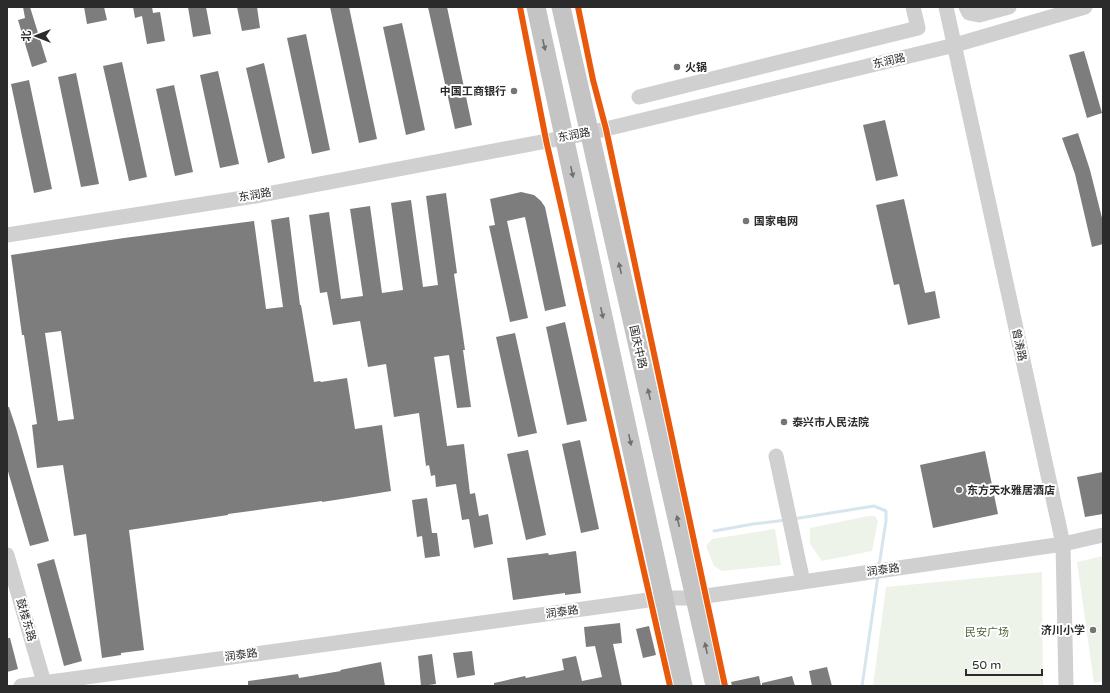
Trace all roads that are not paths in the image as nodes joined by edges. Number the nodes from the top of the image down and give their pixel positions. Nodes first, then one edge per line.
1 (536, 7) edge
2 (561, 7) edge
3 (913, 7) edge
4 (946, 7) edge
5 (966, 7) edge
6 (1009, 7) edge
7 (1085, 7) edge
8 (955, 45) junction
9 (839, 48) junction
10 (845, 72) junction
11 (639, 98) dead end
12 (588, 133) junction
13 (565, 137) junction
14 (7, 235) edge
15 (776, 456) dead end
16 (1103, 535) edge
17 (1063, 544) junction
18 (7, 555) edge
19 (803, 582) junction
20 (663, 598) junction
21 (695, 598) junction
22 (44, 684) edge
23 (21, 686) edge
24 (683, 686) edge
25 (715, 686) edge
26 (1066, 686) edge

1 -> 13 main road
2 - 12 main road, 国庆中路
3 - 9 street
4 - 8 street, 曾涛路
5 - 6 street
7 - 8 street, 东润路
8 - 10 street, 东润路
8 - 17 street, 曾涛路
9 - 10 street
9 - 11 street
10 - 12 street, 东润路
12 - 13 street, 东润路
21 -> 12 main road, 国庆中路
13 - 14 street, 东润路
13 -> 20 main road
15 - 19 street
16 - 17 street, 润泰路
17 - 19 street, 润泰路
17 - 26 street, 曾涛路
18 - 22 street, 鼓楼东路
19 - 21 street, 润泰路
20 - 21 street, 润泰路
20 - 22 street, 润泰路
20 - 24 main road
25 -> 21 main road, 国庆中路
22 - 23 street, 润泰路

